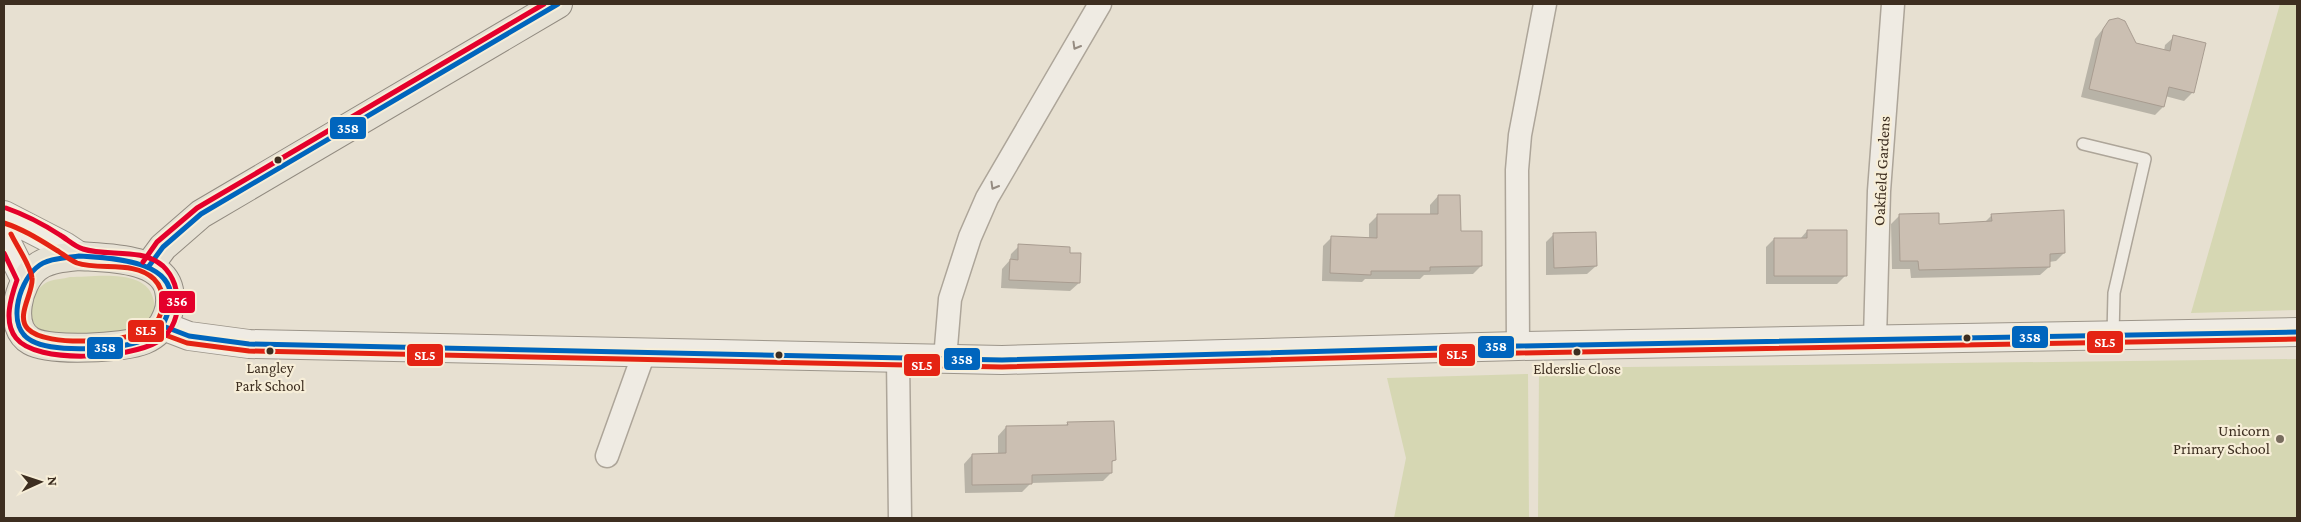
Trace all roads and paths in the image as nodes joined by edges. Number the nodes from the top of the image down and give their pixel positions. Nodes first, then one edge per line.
1 (558, 4) edge
2 (1100, 4) edge
3 (1545, 4) edge
4 (1893, 4) edge
5 (2083, 144) dead end
6 (4, 215) edge
7 (4, 237) edge
8 (79, 256) junction
9 (149, 266) junction
10 (25, 279) junction
11 (164, 326) junction
12 (2297, 332) edge
13 (2113, 335) junction
14 (1875, 339) junction
15 (13, 340) edge
16 (1518, 346) junction
17 (644, 353) junction
18 (898, 358) junction
19 (945, 359) junction
20 (607, 456) dead end
21 (900, 518) edge

1 - 9 main road
2 -> 19 street
3 - 16 street
4 - 14 street, Oakfield Gardens
5 - 13 lane
6 - 8 main road
7 - 10 main road
8 - 9 main road
8 - 10 main road
9 - 11 main road
10 - 15 main road
11 - 15 main road
11 - 17 main road
12 - 13 main road
13 - 14 main road
14 - 16 main road
16 - 19 main road
17 - 18 main road
17 - 20 street
18 - 19 main road
18 - 21 street

